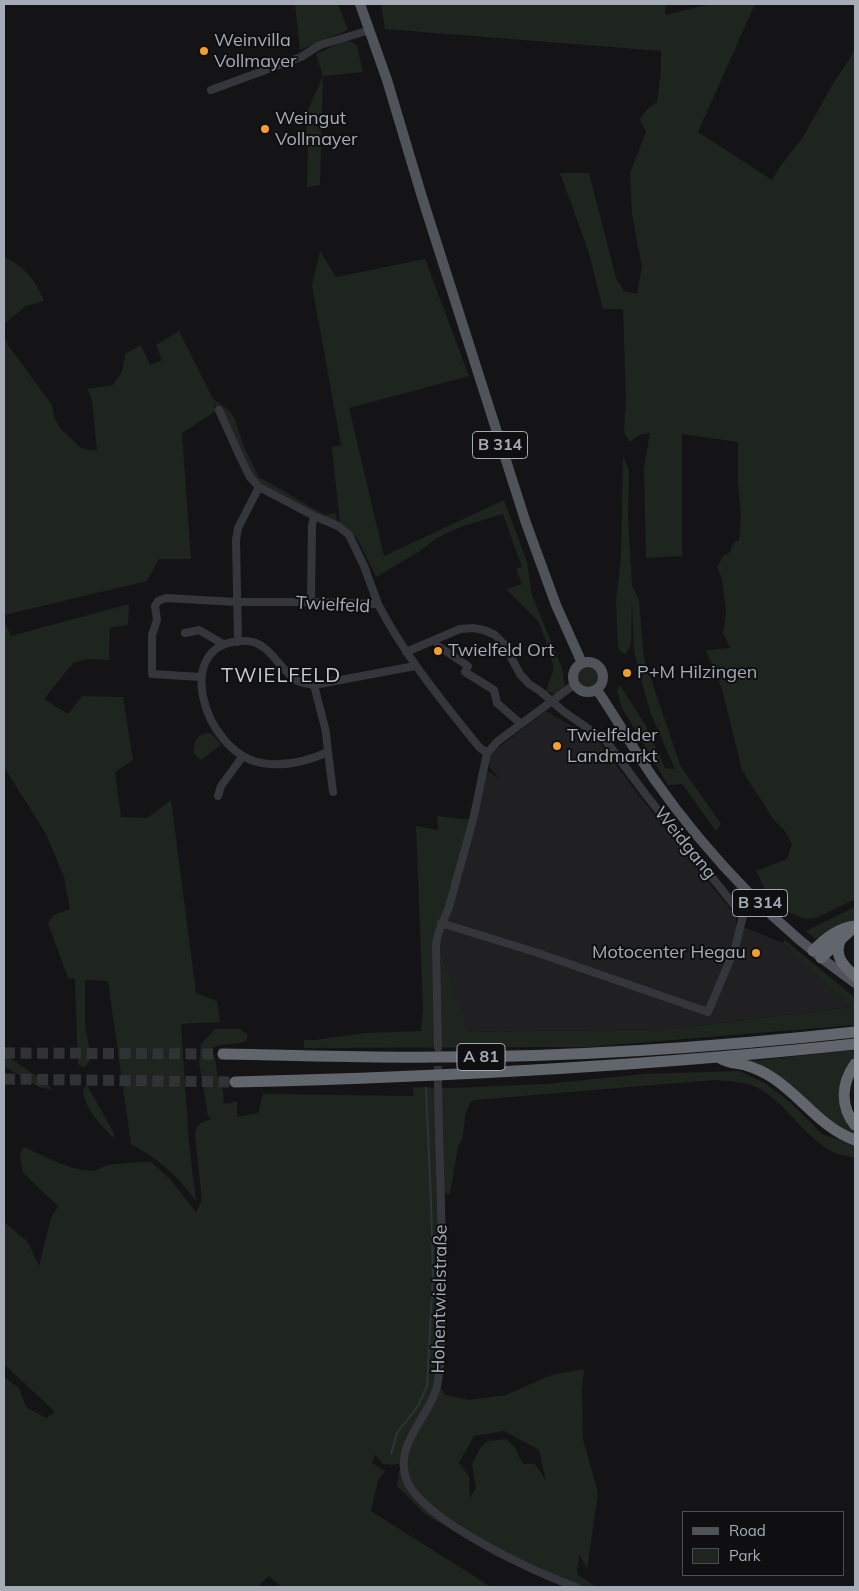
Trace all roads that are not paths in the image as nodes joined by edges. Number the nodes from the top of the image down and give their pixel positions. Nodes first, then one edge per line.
1 (360, 4) edge
2 (370, 30) junction
3 (211, 90) dead end
4 (218, 410) dead end
5 (259, 487) junction
6 (314, 516) junction
7 (236, 602) junction
8 (311, 602) junction
9 (378, 604) junction
10 (185, 633) dead end
11 (238, 642) junction
12 (223, 644) junction
13 (438, 646) dead end
14 (406, 652) junction
15 (582, 663) junction
16 (415, 666) junction
17 (201, 677) junction
18 (575, 684) junction
19 (314, 685) junction
20 (597, 690) junction
21 (552, 702) junction
22 (521, 724) junction
23 (328, 752) junction
24 (487, 753) junction
25 (243, 756) junction
26 (334, 792) dead end
27 (218, 796) dead end
28 (441, 923) junction
29 (855, 926) edge
30 (841, 939) junction
31 (817, 955) junction
32 (855, 976) edge
33 (855, 983) edge
34 (855, 1032) edge
35 (855, 1044) edge
36 (438, 1048) tunnel mouth
37 (223, 1054) tunnel mouth
38 (718, 1057) junction
39 (855, 1064) edge
40 (235, 1082) tunnel mouth
41 (438, 1086) tunnel mouth
42 (855, 1126) edge
43 (855, 1140) edge
44 (576, 1587) edge

1 - 2 main road, B 314
2 - 3 street
2 - 15 main road, B 314
4 - 5 street
5 - 6 street
5 - 7 street
6 - 8 street
6 - 9 street
7 - 8 street, Twielfeld
7 - 11 street
7 - 17 street, Twielfeld
8 - 9 street, Twielfeld
9 - 14 street, Twielfeld
10 - 12 street
11 - 12 street
11 - 19 street
12 - 17 street
13 - 22 street
14 - 16 street, Twielfeld
14 - 21 street
15 - 18 main road
15 - 20 main road
16 - 19 street
16 - 24 street, Twielfeld
17 - 25 street
18 - 20 main road
18 - 21 street
19 - 23 street
20 - 31 main road, B 314
21 - 22 street
21 - 28 street, Weidgang
22 - 24 street
23 - 25 street
23 - 26 street
24 - 28 street
25 - 27 street
28 - 36 street
29 - 30 highway
29 - 31 highway
30 - 31 highway
30 - 32 highway
31 - 33 main road, B 314
34 - 37 highway, A 81
35 - 38 highway, A 81
38 - 40 highway, A 81
38 - 43 highway
39 - 42 highway
41 - 44 street, Hohentwielstraße

